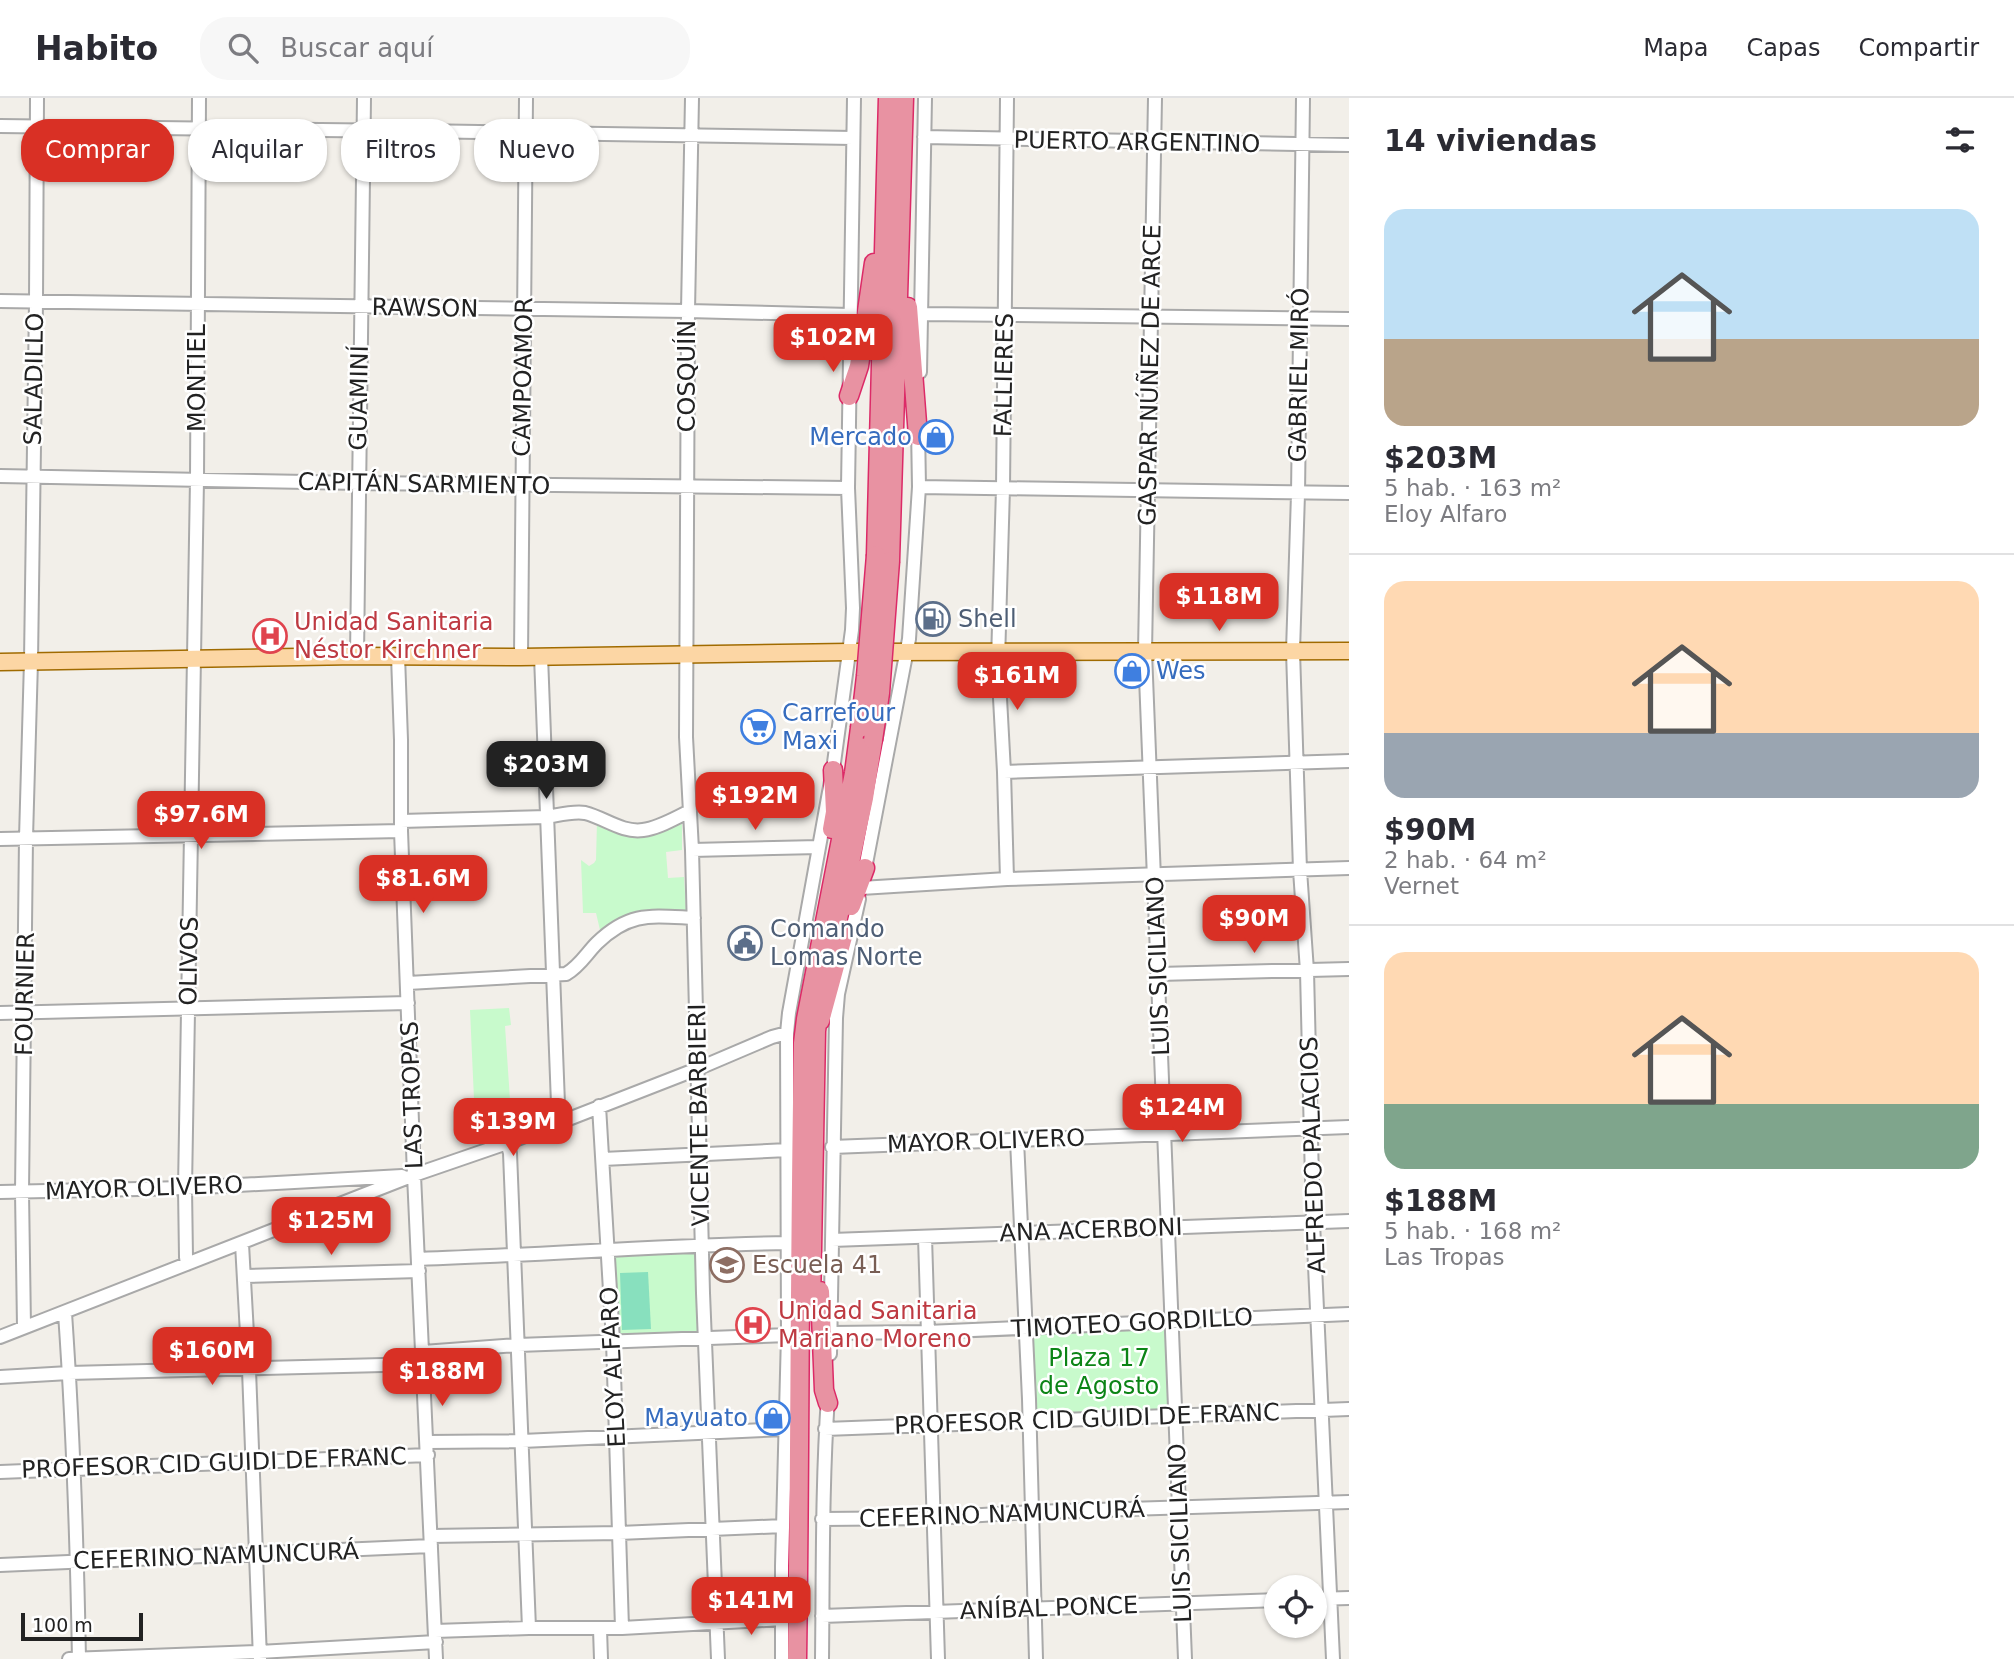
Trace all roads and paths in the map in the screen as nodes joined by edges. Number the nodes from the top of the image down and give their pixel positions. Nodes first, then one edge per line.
1 (37, 98) edge
2 (200, 98) edge
3 (364, 98) edge
4 (526, 98) edge
5 (692, 98) edge
6 (854, 98) edge
7 (888, 98) edge
8 (904, 98) edge
9 (925, 98) edge
10 (1007, 98) edge
11 (1155, 98) edge
12 (1303, 98) edge
13 (37, 119) edge
14 (199, 119) edge
15 (363, 119) edge
16 (526, 119) edge
17 (0, 126) edge
18 (21, 126) edge
19 (599, 132) edge
20 (691, 134) junction
21 (903, 137) junction
22 (924, 137) junction
23 (853, 138) junction
24 (1006, 140) junction
25 (1154, 142) junction
26 (1303, 145) junction
27 (1349, 145) edge
28 (37, 182) edge
29 (198, 182) edge
30 (362, 182) edge
31 (525, 182) edge
32 (885, 190) junction
33 (0, 302) edge
34 (36, 302) junction
35 (197, 305) junction
36 (360, 307) junction
37 (524, 309) junction
38 (688, 311) junction
39 (850, 314) junction
40 (922, 314) junction
41 (1005, 314) junction
42 (1150, 317) junction
43 (1300, 319) junction
44 (1349, 319) edge
45 (849, 397) junction
46 (918, 436) junction
47 (33, 475) junction
48 (0, 476) edge
49 (197, 480) junction
50 (359, 484) junction
51 (521, 485) junction
52 (919, 487) junction
53 (687, 488) junction
54 (848, 488) junction
55 (1003, 488) junction
56 (1148, 490) junction
57 (1349, 493) edge
58 (1298, 494) junction
59 (883, 558) junction
60 (1293, 651) junction
61 (1349, 651) edge
62 (849, 652) junction
63 (908, 652) junction
64 (999, 652) junction
65 (1145, 652) junction
66 (686, 655) junction
67 (358, 656) junction
68 (398, 656) junction
69 (541, 656) junction
70 (521, 657) junction
71 (194, 658) junction
72 (31, 661) junction
73 (0, 662) edge
74 (866, 734) junction
75 (1349, 761) edge
76 (1297, 763) junction
77 (1150, 768) junction
78 (833, 770) junction
79 (1004, 772) junction
80 (690, 811) junction
81 (547, 817) junction
82 (401, 826) junction
83 (191, 834) junction
84 (26, 838) junction
85 (0, 839) edge
86 (819, 847) junction
87 (692, 850) junction
88 (865, 868) junction
89 (1349, 868) edge
90 (1300, 870) junction
91 (1154, 874) junction
92 (1007, 879) junction
93 (861, 887) junction
94 (694, 918) junction
95 (1349, 968) edge
96 (1307, 971) junction
97 (1159, 974) junction
98 (814, 975) junction
99 (553, 976) junction
100 (408, 983) junction
101 (408, 1003) junction
102 (188, 1009) junction
103 (0, 1013) edge
104 (25, 1013) junction
105 (817, 1031) junction
106 (787, 1033) junction
107 (697, 1069) junction
108 (558, 1104) dead end
109 (599, 1107) junction
110 (1349, 1127) edge
111 (1311, 1128) junction
112 (1164, 1133) junction
113 (1017, 1140) junction
114 (507, 1143) junction
115 (832, 1147) junction
116 (794, 1152) junction
117 (698, 1154) junction
118 (603, 1159) junction
119 (414, 1175) junction
120 (185, 1188) junction
121 (0, 1192) edge
122 (22, 1192) junction
123 (1349, 1221) edge
124 (1314, 1222) junction
125 (1168, 1227) junction
126 (1021, 1233) junction
127 (925, 1237) junction
128 (812, 1239) junction
129 (832, 1240) junction
130 (242, 1244) junction
131 (702, 1244) junction
132 (788, 1244) junction
133 (607, 1250) junction
134 (513, 1256) junction
135 (187, 1264) junction
136 (419, 1265) junction
137 (244, 1276) junction
138 (65, 1312) junction
139 (1349, 1314) edge
140 (1319, 1315) junction
141 (1171, 1320) junction
142 (24, 1328) junction
143 (1026, 1328) junction
144 (927, 1332) junction
145 (831, 1333) junction
146 (788, 1335) junction
147 (0, 1337) edge
148 (706, 1339) junction
149 (613, 1341) junction
150 (518, 1345) junction
151 (423, 1358) junction
152 (249, 1370) junction
153 (69, 1373) junction
154 (0, 1377) edge
155 (828, 1402) junction
156 (1349, 1409) edge
157 (1322, 1410) junction
158 (1175, 1415) junction
159 (1030, 1421) junction
160 (931, 1424) junction
161 (785, 1429) junction
162 (825, 1429) junction
163 (709, 1432) junction
164 (617, 1437) junction
165 (522, 1441) junction
166 (428, 1449) junction
167 (253, 1461) junction
168 (74, 1468) junction
169 (0, 1472) edge
170 (1349, 1502) edge
171 (1325, 1503) junction
172 (1179, 1507) junction
173 (1032, 1512) junction
174 (934, 1518) junction
175 (822, 1519) junction
176 (783, 1526) junction
177 (712, 1529) junction
178 (524, 1533) junction
179 (619, 1533) junction
180 (431, 1541) junction
181 (257, 1555) junction
182 (78, 1562) junction
183 (0, 1565) edge
184 (1349, 1598) edge
185 (1329, 1599) junction
186 (1264, 1600) edge
187 (1182, 1602) junction
188 (1035, 1608) junction
189 (937, 1612) junction
190 (822, 1616) junction
191 (783, 1619) junction
192 (717, 1622) junction
193 (529, 1628) junction
194 (622, 1628) junction
195 (600, 1629) junction
196 (436, 1636) junction
197 (260, 1655) edge
198 (69, 1659) edge
199 (79, 1659) edge
200 (436, 1659) edge
201 (601, 1659) edge
202 (718, 1659) edge
203 (782, 1659) edge
204 (797, 1659) edge
205 (808, 1659) edge
206 (822, 1659) edge
207 (939, 1659) edge
208 (1036, 1659) edge
209 (1185, 1659) edge
210 (1333, 1659) edge

1 - 13 street, SALADILLO
2 - 14 street, MONTIEL
3 - 15 street, GUAMINÍ
4 - 16 street, CAMPOAMOR
5 - 20 street, COSQUÍN
6 - 23 street
7 - 32 highway
8 - 21 highway
9 - 22 street
10 - 24 street, FALLIERES
11 - 25 street, GASPAR NÚÑEZ DE ARCE
12 - 26 street, GABRIEL MIRÓ
17 - 18 street
19 - 20 street
20 - 23 street
20 - 38 street, COSQUÍN
21 - 46 highway
21 - 59 highway
22 - 24 street, PUERTO ARGENTINO
22 - 40 street
23 - 39 street
24 - 25 street, PUERTO ARGENTINO
24 - 41 street, FALLIERES
25 - 26 street, PUERTO ARGENTINO
25 - 42 street, GASPAR NÚÑEZ DE ARCE
26 - 27 street, PUERTO ARGENTINO
26 - 43 street, GABRIEL MIRÓ
28 - 34 street, SALADILLO
29 - 35 street, MONTIEL
30 - 36 street, GUAMINÍ
31 - 37 street, CAMPOAMOR
32 - 45 highway
32 - 59 highway
33 - 34 street, RAWSON
34 - 35 street, RAWSON
34 - 47 street, SALADILLO
35 - 36 street, RAWSON
35 - 49 street, MONTIEL
36 - 37 street, RAWSON
36 - 50 street, GUAMINÍ
37 - 38 street, RAWSON
37 - 51 street, CAMPOAMOR
38 - 39 street, RAWSON
38 - 53 street, COSQUÍN
39 - 45 street
40 - 41 street
40 - 46 street
41 - 42 street
41 - 55 street, FALLIERES
42 - 43 street
42 - 56 street, GASPAR NÚÑEZ DE ARCE
43 - 44 street
43 - 58 street, GABRIEL MIRÓ
45 - 54 street
46 - 52 street
47 - 48 street, CAPITÁN SARMIENTO
47 - 49 street, CAPITÁN SARMIENTO
47 - 72 street, SALADILLO
49 - 50 street, CAPITÁN SARMIENTO
49 - 71 street, MONTIEL
50 - 51 street, CAPITÁN SARMIENTO
50 - 67 street, GUAMINÍ
51 - 53 street, CAPITÁN SARMIENTO
51 - 70 street, CAMPOAMOR
52 - 55 street
52 - 63 street
53 - 54 street, CAPITÁN SARMIENTO
53 - 66 street, COSQUÍN
54 - 62 street
55 - 56 street
55 - 64 street, FALLIERES
56 - 58 street
56 - 65 street, GASPAR NÚÑEZ DE ARCE
57 - 58 street
58 - 60 street, GABRIEL MIRÓ
59 - 74 highway, bridge
60 - 61 main road
60 - 65 main road
60 - 76 street, ALFREDO PALACIOS
62 - 63 main road
62 - 66 main road
62 - 78 street
63 - 64 main road
63 - 88 street
64 - 65 main road
64 - 79 street, FALLIERES
65 - 77 street, LUIS SICILIANO
66 - 69 main road
66 - 80 street, VICENTE BARBIERI
67 - 68 main road
67 - 71 main road
68 - 70 main road
68 - 82 street, LAS TROPAS
69 - 70 main road
69 - 81 street
71 - 72 main road
71 - 83 street, OLIVOS
72 - 73 main road
72 - 84 street, FOURNIER
74 - 98 highway
74 - 105 highway
75 - 76 street
76 - 77 street
76 - 90 street, ALFREDO PALACIOS
77 - 79 street
77 - 91 street, LUIS SICILIANO
78 - 86 street
78 - 98 highway
79 - 92 street, FALLIERES
80 - 81 street
80 - 87 street, VICENTE BARBIERI
81 - 82 street
81 - 99 street
82 - 83 street
82 - 100 street, LAS TROPAS
83 - 84 street
83 - 102 street, OLIVOS
84 - 85 street
84 - 104 street, FOURNIER
86 - 87 street
86 - 106 street
87 - 94 street, VICENTE BARBIERI
88 - 93 street
88 - 105 highway
89 - 90 street
90 - 91 street
90 - 96 street, ALFREDO PALACIOS
91 - 92 street
91 - 97 street, LUIS SICILIANO
92 - 93 street
93 - 115 street
94 - 99 street
94 - 107 street, VICENTE BARBIERI
95 - 96 street
96 - 97 street
96 - 111 street, ALFREDO PALACIOS
97 - 112 street, LUIS SICILIANO
98 - 116 highway
99 - 100 street
99 - 108 street
100 - 101 street, LAS TROPAS
101 - 102 street
101 - 119 street, LAS TROPAS
102 - 104 street
102 - 120 street, OLIVOS
103 - 104 street
104 - 122 street, FOURNIER
105 - 128 highway
106 - 107 street
106 - 116 street
107 - 109 street
107 - 117 street, VICENTE BARBIERI
109 - 114 street
109 - 118 street, ELOY ALFARO
110 - 111 street, MAYOR OLIVERO
111 - 112 street, MAYOR OLIVERO
111 - 124 street, ALFREDO PALACIOS
112 - 113 street, MAYOR OLIVERO
112 - 125 street, LUIS SICILIANO
113 - 115 street, MAYOR OLIVERO
113 - 126 street
114 - 119 street
114 - 134 street
115 - 129 street
116 - 117 street
116 - 132 highway
116 - 204 highway
117 - 118 street
117 - 131 street, VICENTE BARBIERI
118 - 133 street, ELOY ALFARO
119 - 120 street, MAYOR OLIVERO
119 - 130 street
119 - 136 street, LAS TROPAS
120 - 122 street, MAYOR OLIVERO
120 - 135 street, OLIVOS
121 - 122 street, MAYOR OLIVERO
122 - 142 street, FOURNIER
123 - 124 street, ANA ACERBONI
124 - 125 street, ANA ACERBONI
124 - 140 street, ALFREDO PALACIOS
125 - 126 street, ANA ACERBONI
125 - 141 street, LUIS SICILIANO
126 - 127 street, ANA ACERBONI
126 - 143 street
127 - 129 street, ANA ACERBONI
127 - 144 street
128 - 155 highway
128 - 205 highway
129 - 145 street
130 - 135 street
130 - 137 street
131 - 132 street
131 - 133 street
131 - 148 street, VICENTE BARBIERI
132 - 146 street
133 - 134 street
133 - 149 street, ELOY ALFARO
134 - 136 street
134 - 150 street
135 - 138 street
136 - 137 street
136 - 151 street, LAS TROPAS
137 - 152 street
138 - 142 street
138 - 153 street
139 - 140 street, TIMOTEO GORDILLO
140 - 141 street, TIMOTEO GORDILLO
140 - 157 street, ALFREDO PALACIOS
141 - 143 street, TIMOTEO GORDILLO
141 - 158 street, LUIS SICILIANO
142 - 147 street
143 - 144 street, TIMOTEO GORDILLO
143 - 159 street
144 - 145 street, TIMOTEO GORDILLO
144 - 160 street
145 - 155 street
146 - 148 street
146 - 161 street
148 - 149 street
148 - 163 street, VICENTE BARBIERI
149 - 150 street
149 - 164 street, ELOY ALFARO
150 - 151 street
150 - 165 street
151 - 152 street
151 - 166 street, LAS TROPAS
152 - 153 street
152 - 167 street
153 - 154 street
153 - 168 street
155 - 162 street
156 - 157 street, PROFESOR CID GUIDI DE FRANC
157 - 158 street, PROFESOR CID GUIDI DE FRANC
157 - 171 street, ALFREDO PALACIOS
158 - 159 street, PROFESOR CID GUIDI DE FRANC
158 - 172 street, LUIS SICILIANO
159 - 160 street, PROFESOR CID GUIDI DE FRANC
159 - 173 street
160 - 162 street, PROFESOR CID GUIDI DE FRANC
160 - 174 street
161 - 163 street, PROFESOR CID GUIDI DE FRANC
161 - 176 street
162 - 175 street
163 - 164 street, PROFESOR CID GUIDI DE FRANC
163 - 177 street, VICENTE BARBIERI
164 - 165 street, PROFESOR CID GUIDI DE FRANC
164 - 179 street, ELOY ALFARO
165 - 166 street, PROFESOR CID GUIDI DE FRANC
165 - 178 street
166 - 167 street, PROFESOR CID GUIDI DE FRANC
166 - 180 street, LAS TROPAS
167 - 168 street, PROFESOR CID GUIDI DE FRANC
167 - 181 street
168 - 169 street, PROFESOR CID GUIDI DE FRANC
168 - 182 street
170 - 171 street, CEFERINO NAMUNCURÁ
171 - 172 street, CEFERINO NAMUNCURÁ
171 - 185 street, ALFREDO PALACIOS
172 - 173 street, CEFERINO NAMUNCURÁ
172 - 187 street, LUIS SICILIANO
173 - 174 street, CEFERINO NAMUNCURÁ
173 - 188 street
174 - 175 street, CEFERINO NAMUNCURÁ
174 - 189 street
175 - 190 street
176 - 177 street, CEFERINO NAMUNCURÁ
176 - 191 street
177 - 179 street, CEFERINO NAMUNCURÁ
177 - 192 street, VICENTE BARBIERI
178 - 179 street, CEFERINO NAMUNCURÁ
178 - 180 street, CEFERINO NAMUNCURÁ
178 - 193 street
179 - 194 street, ELOY ALFARO
180 - 181 street, CEFERINO NAMUNCURÁ
180 - 196 street, LAS TROPAS
181 - 182 street, CEFERINO NAMUNCURÁ
181 - 197 street
182 - 183 street, CEFERINO NAMUNCURÁ
182 - 199 street
184 - 185 street
185 - 210 street, ALFREDO PALACIOS
186 - 187 street, ANÍBAL PONCE
187 - 188 street, ANÍBAL PONCE
187 - 209 street, LUIS SICILIANO
188 - 189 street, ANÍBAL PONCE
188 - 208 street
189 - 190 street, ANÍBAL PONCE
189 - 207 street
190 - 206 street
191 - 192 street
191 - 203 street
192 - 194 street
192 - 202 street, VICENTE BARBIERI
193 - 195 street
193 - 196 street
194 - 195 street
195 - 201 street
196 - 197 street
196 - 200 street, LAS TROPAS
197 - 199 street
198 - 199 street

